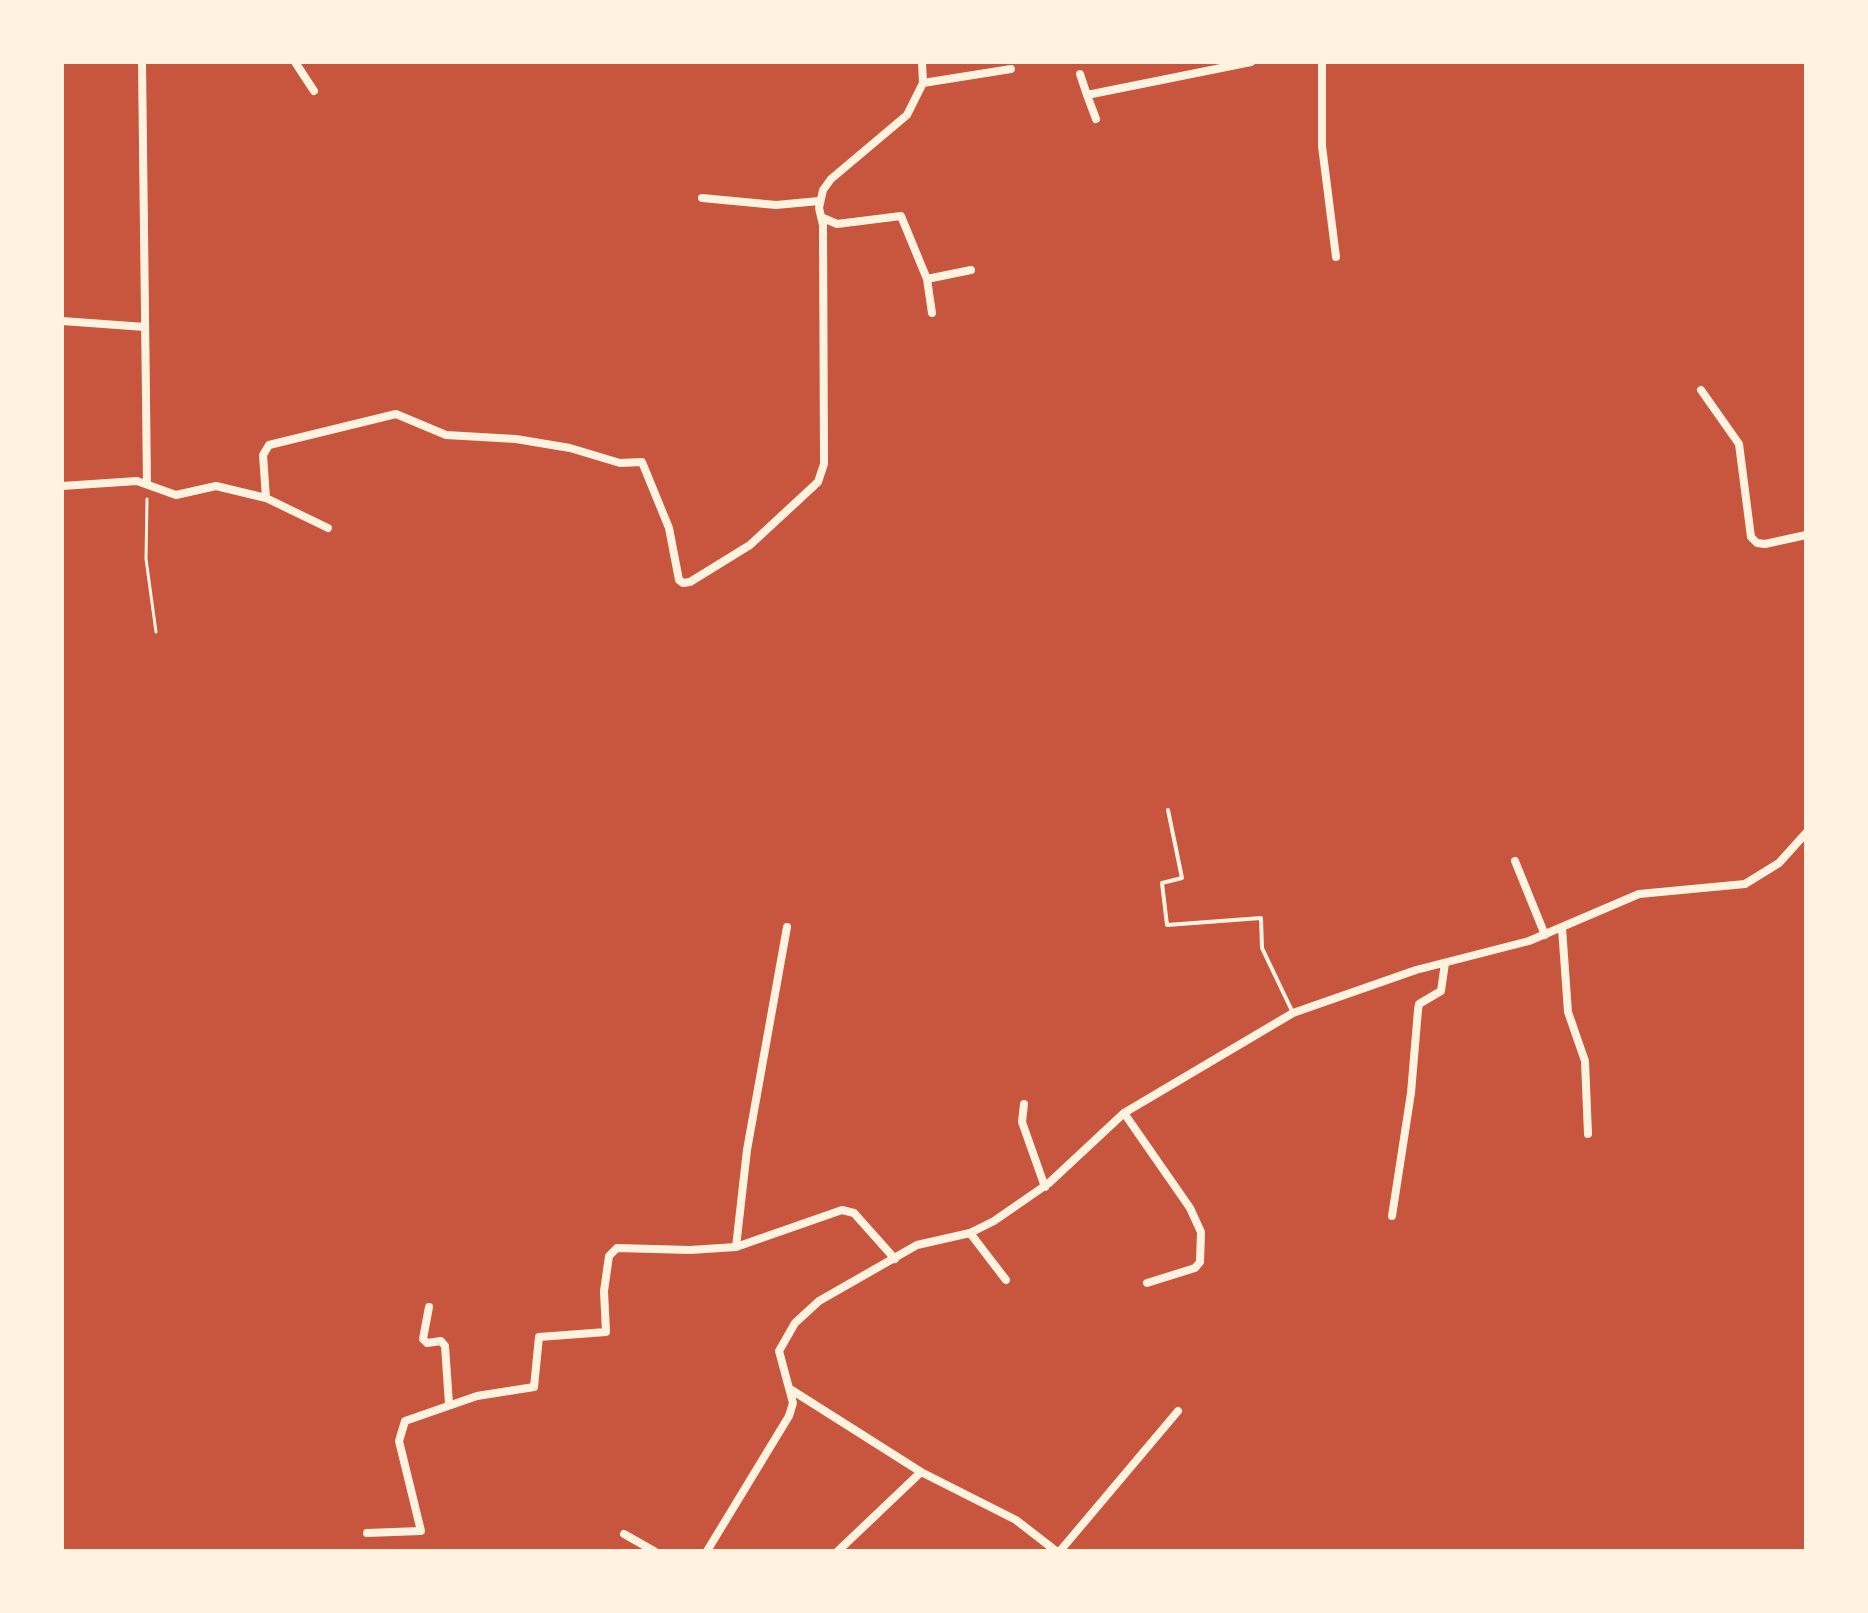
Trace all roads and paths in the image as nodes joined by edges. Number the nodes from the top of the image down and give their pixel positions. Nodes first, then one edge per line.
1 (142, 62) edge
2 (295, 62) edge
3 (922, 62) edge
4 (1251, 62) edge
5 (1322, 62) edge
6 (1011, 69) dead end
7 (1080, 74) dead end
8 (923, 83) junction
9 (314, 91) dead end
10 (1087, 95) junction
11 (1096, 119) dead end
12 (702, 198) dead end
13 (819, 201) junction
14 (821, 217) junction
15 (1336, 257) dead end
16 (971, 270) dead end
17 (927, 279) junction
18 (932, 313) dead end
19 (62, 321) edge
20 (145, 327) junction
21 (1701, 390) dead end
22 (147, 483) junction
23 (62, 486) edge
24 (266, 498) junction
25 (328, 528) dead end
26 (1806, 535) edge
27 (156, 632) dead end
28 (1168, 810) dead end
29 (1806, 833) edge
30 (1515, 861) dead end
31 (787, 927) dead end
32 (1562, 928) junction
33 (1545, 935) junction
34 (1445, 963) junction
35 (1293, 1013) junction
36 (1024, 1104) dead end
37 (1124, 1113) junction
38 (1588, 1134) dead end
39 (1045, 1187) junction
40 (1392, 1216) dead end
41 (970, 1233) junction
42 (736, 1247) junction
43 (895, 1259) junction
44 (1006, 1280) dead end
45 (1147, 1283) dead end
46 (429, 1307) dead end
47 (790, 1389) junction
48 (449, 1404) junction
49 (1178, 1411) dead end
50 (921, 1472) junction
51 (367, 1533) dead end
52 (624, 1534) dead end
53 (654, 1551) edge
54 (707, 1551) edge
55 (838, 1551) edge
56 (1058, 1551) edge

1 - 20 street
2 - 9 street
3 - 8 street
4 - 10 street
5 - 15 street
6 - 8 street
7 - 10 street
8 - 13 street
10 - 11 street
12 - 13 street
13 - 14 street
14 - 17 street
14 - 24 street
16 - 17 street
17 - 18 street
19 - 20 street
20 - 22 street
21 - 26 street
22 - 23 street
22 - 24 street
22 - 27 path
24 - 25 street
28 - 35 lane
29 - 32 street
30 - 33 street
31 - 42 street
32 - 33 street
32 - 38 street
33 - 34 street
34 - 35 street
34 - 40 street
35 - 37 street
36 - 39 street
37 - 39 street
37 - 45 street
39 - 41 street
41 - 43 street
41 - 44 street
42 - 43 street
42 - 48 street
43 - 47 street
46 - 48 street
47 - 50 street
47 - 54 street
48 - 51 street
49 - 56 street
50 - 55 street
50 - 56 street
52 - 53 street

